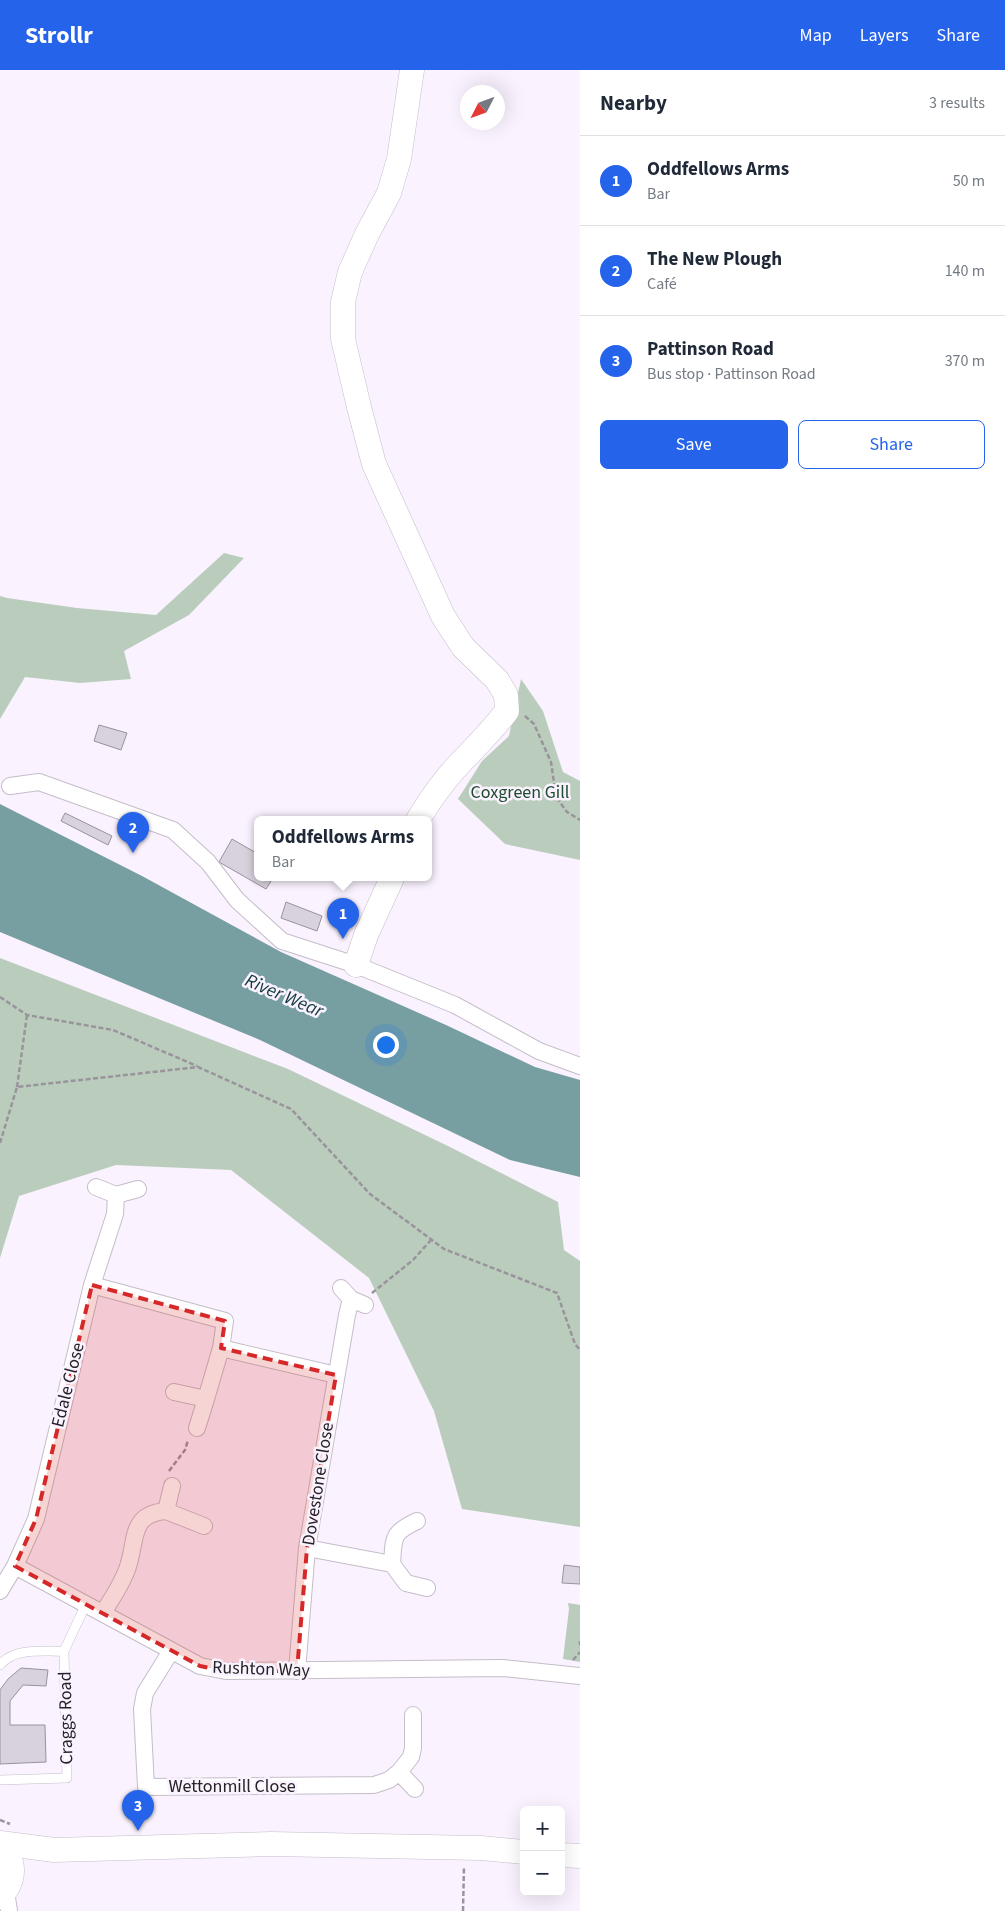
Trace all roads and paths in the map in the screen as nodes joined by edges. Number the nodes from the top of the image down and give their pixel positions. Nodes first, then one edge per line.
1 (412, 70) edge
2 (507, 711) junction
3 (10, 786) dead end
4 (421, 816) edge
5 (580, 820) edge
6 (391, 881) edge
7 (356, 964) junction
8 (0, 997) edge
9 (27, 1015) junction
10 (580, 1066) edge
11 (198, 1067) junction
12 (17, 1087) junction
13 (0, 1143) edge
14 (96, 1187) dead end
15 (138, 1189) dead end
16 (116, 1195) junction
17 (431, 1239) junction
18 (92, 1285) junction
19 (352, 1297) joint
20 (221, 1348) junction
21 (580, 1350) edge
22 (336, 1376) junction
23 (174, 1392) dead end
24 (206, 1399) junction
25 (197, 1428) joint
26 (172, 1486) joint
27 (166, 1511) junction
28 (418, 1521) dead end
29 (204, 1526) dead end
30 (307, 1548) junction
31 (392, 1564) junction
32 (15, 1566) junction
33 (427, 1588) dead end
34 (0, 1591) edge
35 (86, 1604) junction
36 (103, 1613) junction
37 (580, 1641) edge
38 (580, 1645) edge
39 (171, 1650) junction
40 (64, 1651) junction
41 (0, 1665) edge
42 (296, 1671) junction
43 (580, 1676) edge
44 (414, 1715) dead end
45 (399, 1772) junction
46 (0, 1780) edge
47 (415, 1789) dead end
48 (0, 1845) edge
49 (54, 1850) junction
50 (520, 1852) edge
51 (565, 1855) edge
52 (580, 1856) edge
53 (472, 1866) dead end
54 (7, 1893) edge
55 (463, 1911) edge

1 - 2 street
2 - 4 street
2 - 5 path
3 - 7 street
6 - 7 street
7 - 10 street
8 - 9 path
9 - 11 path
9 - 12 path
11 - 12 path
11 - 17 path
12 - 13 path
14 - 16 street
15 - 16 street
16 - 18 street, Edale Close
17 - 19 path
17 - 21 path
18 - 20 street
18 - 32 street, Edale Close
19 - 22 street, Dovestone Close
20 - 22 street
20 - 24 street
22 - 30 street, Dovestone Close
23 - 24 street
24 - 25 street
25 - 26 path
26 - 27 street
27 - 29 street
27 - 36 street
28 - 31 street
30 - 31 street
30 - 42 street, Dovestone Close
31 - 33 street
32 - 34 street, Edale Close
32 - 35 street, Rushton Way
35 - 36 street, Rushton Way
35 - 40 lane, Craggs Road
36 - 39 street, Rushton Way
37 - 38 path
39 - 42 street, Rushton Way
39 - 45 street, Wettonmill Close
40 - 41 lane, Craggs Road
40 - 46 lane, Craggs Road
42 - 43 street, Rushton Way
44 - 45 street, Wettonmill Close
45 - 47 street
48 - 49 street
48 - 54 street
49 - 50 street
49 - 54 street
51 - 52 street
53 - 55 path

